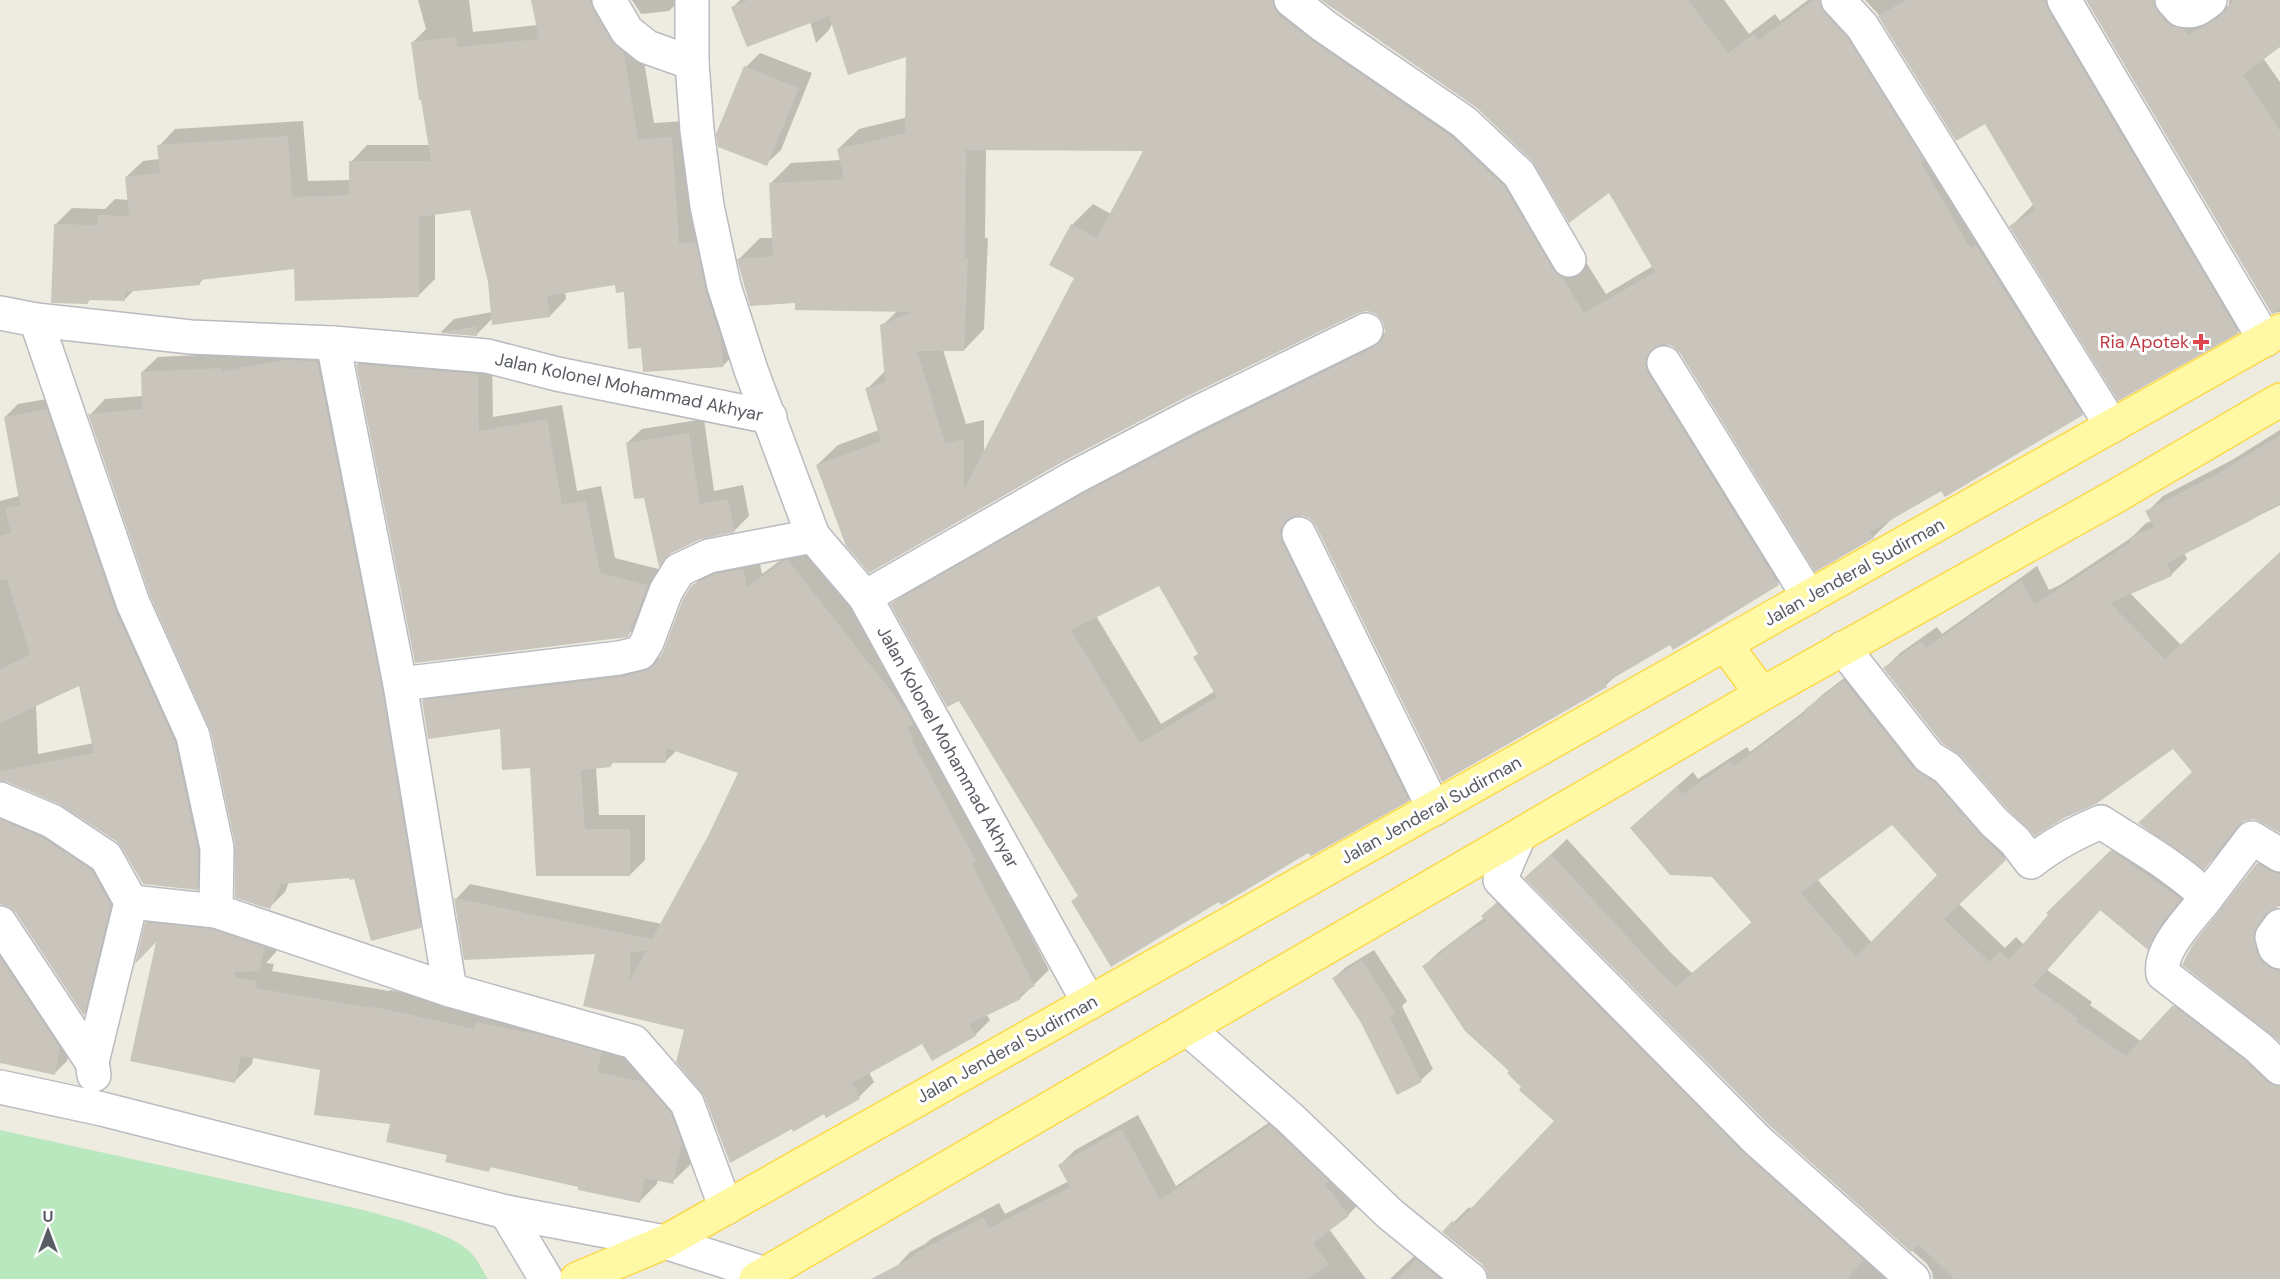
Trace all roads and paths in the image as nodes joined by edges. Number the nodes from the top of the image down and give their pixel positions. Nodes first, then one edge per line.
1 (609, 0) edge
2 (1291, 0) edge
3 (1838, 0) edge
4 (2064, 0) edge
5 (2172, 0) edge
6 (2210, 0) edge
7 (699, 4) edge
8 (692, 63) junction
9 (1569, 260) dead end
10 (0, 313) edge
11 (36, 320) junction
12 (1366, 330) dead end
13 (2272, 336) edge
14 (333, 343) junction
15 (1664, 363) dead end
16 (2280, 400) edge
17 (770, 417) junction
18 (2112, 426) junction
19 (1299, 534) dead end
20 (813, 536) junction
21 (866, 597) junction
22 (1809, 597) junction
23 (1725, 644) junction
24 (1843, 648) junction
25 (400, 684) junction
26 (1762, 694) junction
27 (0, 799) edge
28 (1434, 808) junction
29 (1519, 836) junction
30 (2280, 855) edge
31 (2207, 897) junction
32 (131, 902) junction
33 (216, 911) junction
34 (0, 923) edge
35 (2280, 926) edge
36 (2280, 952) edge
37 (450, 990) junction
38 (1089, 1003) junction
39 (1188, 1029) junction
40 (92, 1062) junction
41 (2280, 1068) edge
42 (0, 1087) edge
43 (102, 1109) junction
44 (726, 1208) junction
45 (506, 1212) junction
46 (665, 1242) junction
47 (764, 1277) edge
48 (546, 1279) edge
49 (577, 1279) edge
50 (1470, 1279) edge
51 (1913, 1279) edge

1 - 8 street
2 - 9 street
3 - 18 street
4 - 13 street
5 - 6 street
7 - 8 street
8 - 17 street
10 - 11 street, Jalan Kolonel Mohammad Akhyar
11 - 14 street, Jalan Kolonel Mohammad Akhyar
11 - 33 street
12 - 21 street
13 - 18 main road, Jalan Jenderal Sudirman
14 - 17 street, Jalan Kolonel Mohammad Akhyar
14 - 25 street
15 - 22 street
16 - 24 main road
17 - 20 street, Jalan Kolonel Mohammad Akhyar
18 - 22 main road, Jalan Jenderal Sudirman
19 - 28 street
20 - 21 street, Jalan Kolonel Mohammad Akhyar
20 - 25 street
21 - 38 street, Jalan Kolonel Mohammad Akhyar
22 - 23 main road, Jalan Jenderal Sudirman
23 - 26 main road
23 - 28 main road, Jalan Jenderal Sudirman
24 - 26 main road
24 - 31 street
25 - 37 street
26 - 29 main road
27 - 32 street
28 - 38 main road, Jalan Jenderal Sudirman
29 - 39 main road
29 - 51 street
30 - 31 street
31 - 41 street
32 - 33 street
32 - 40 street
33 - 37 street
34 - 40 street
35 - 36 street
37 - 44 street
38 - 44 main road, Jalan Jenderal Sudirman
39 - 47 main road
39 - 50 street
40 - 43 street
42 - 43 street
43 - 45 street
44 - 46 main road, Jalan Jenderal Sudirman
45 - 46 street
45 - 48 street
46 - 47 street
46 - 49 main road, Jalan Jenderal Sudirman

